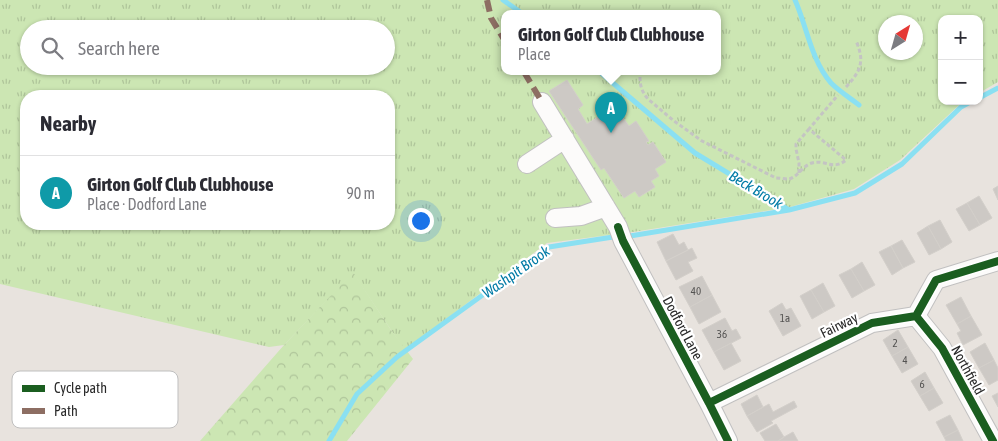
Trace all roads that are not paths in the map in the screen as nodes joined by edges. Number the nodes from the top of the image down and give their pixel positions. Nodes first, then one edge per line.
1 (542, 102) dead end
2 (565, 139) junction
3 (527, 164) dead end
4 (606, 207) junction
5 (555, 218) dead end
6 (998, 261) edge
7 (916, 316) junction
8 (709, 403) junction
9 (728, 441) edge
10 (993, 441) edge

1 - 2 street, Dodford Lane
2 - 3 street
2 - 4 street, Dodford Lane
4 - 5 street
4 - 8 street, Dodford Lane
6 - 7 street
7 - 8 street, Fairway
7 - 10 street, Northfield
8 - 9 street, Dodford Lane

